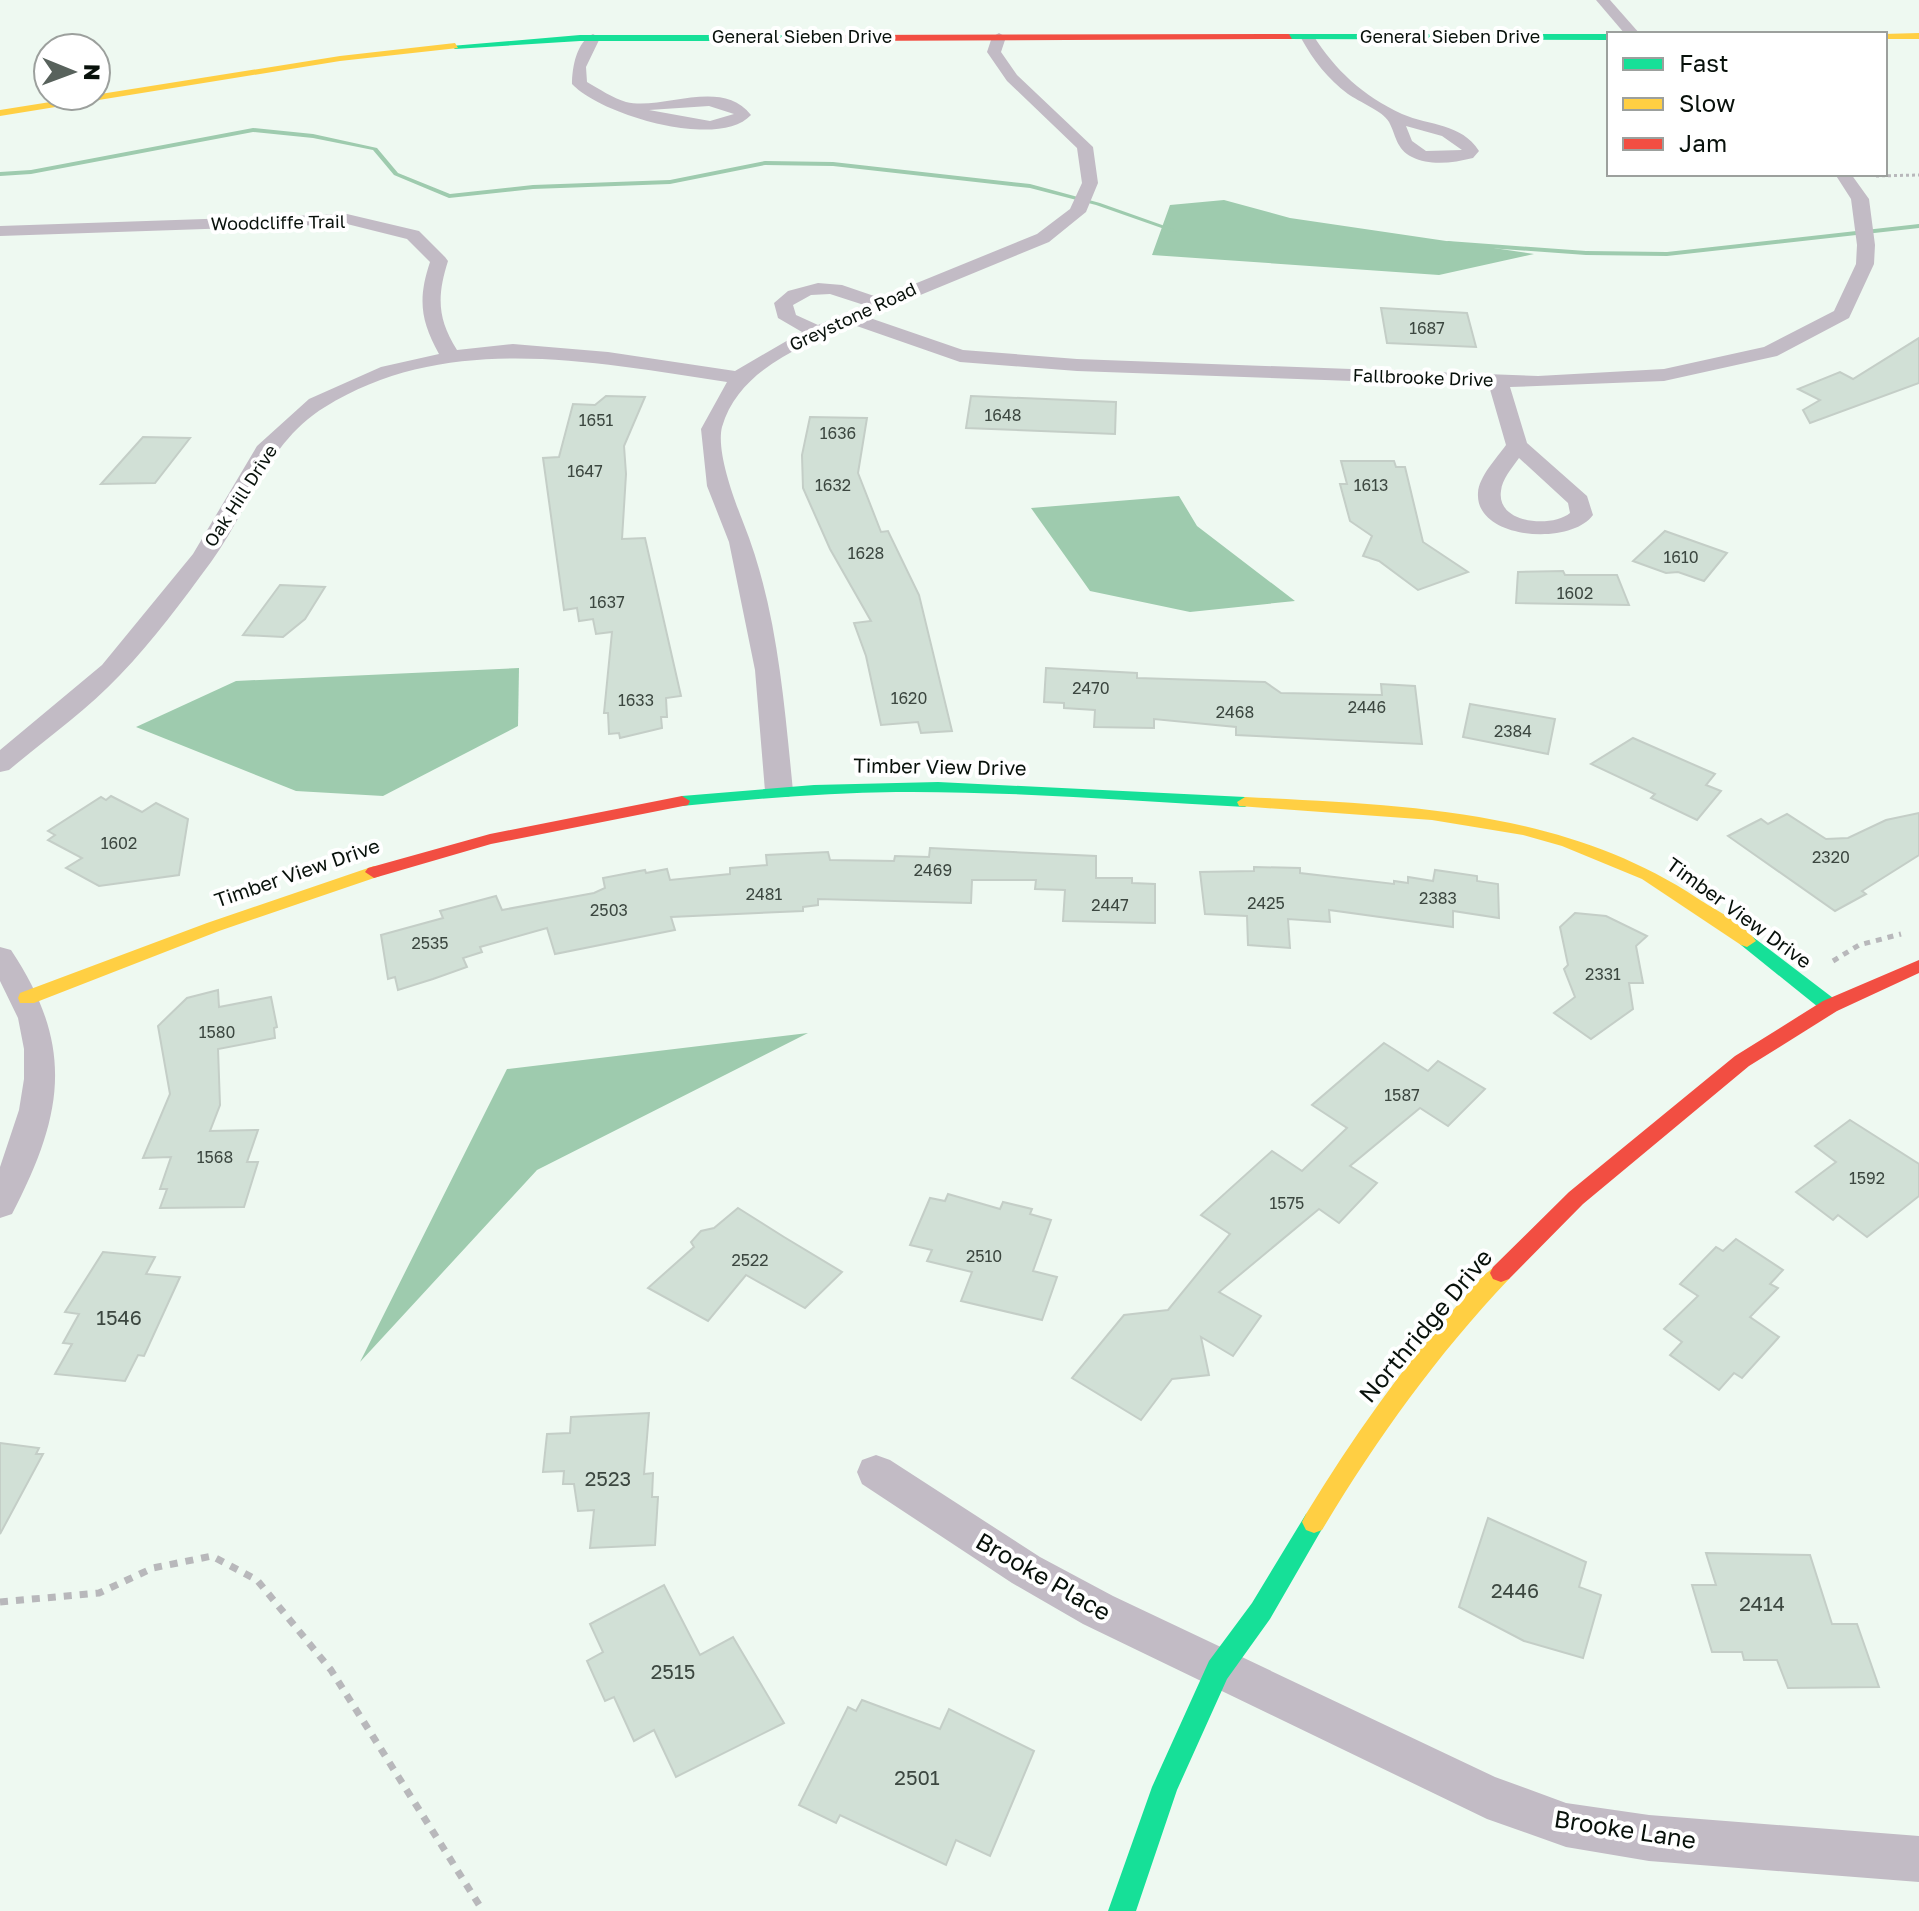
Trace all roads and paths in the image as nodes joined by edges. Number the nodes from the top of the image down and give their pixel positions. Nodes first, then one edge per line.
1 (1603, 0) edge
2 (1631, 32) edge
3 (1887, 36) edge
4 (1919, 36) edge
5 (999, 37) junction
6 (1607, 37) edge
7 (593, 38) junction
8 (1308, 38) junction
9 (631, 107) junction
10 (0, 113) edge
11 (1396, 118) dead end
12 (1887, 175) edge
13 (1919, 175) edge
14 (1845, 176) edge
15 (0, 231) edge
16 (879, 304) junction
17 (848, 317) junction
18 (817, 332) junction
19 (451, 357) junction
20 (739, 378) junction
21 (1498, 381) junction
22 (1517, 445) dead end
23 (0, 764) edge
24 (779, 791) junction
25 (1904, 933) dead end
26 (1859, 945) dead end
27 (0, 957) edge
28 (1919, 966) edge
29 (27, 998) junction
30 (1830, 1006) junction
31 (0, 1204) edge
32 (876, 1472) dead end
33 (0, 1602) edge
34 (1218, 1670) junction
35 (1919, 1859) edge
36 (483, 1911) edge
37 (1122, 1911) edge

1 - 2 street
3 - 4 street
5 - 7 street, General Sieben Drive
5 - 8 street, General Sieben Drive
5 - 16 street, Greystone Road
6 - 8 street, General Sieben Drive
7 - 9 street
7 - 10 street, General Sieben Drive
8 - 11 street
9 - 9 street
12 - 13 path
14 - 21 street, Fallbrooke Drive
15 - 19 street, Woodcliffe Trail
16 - 17 street, Greystone Road
16 - 18 street
17 - 18 street, Greystone Road
17 - 21 street, Fallbrooke Drive
18 - 20 street, Greystone Road
19 - 20 street, Oak Hill Drive
19 - 23 street, Oak Hill Drive
20 - 24 street
21 - 22 street
24 - 29 street, Timber View Drive
24 - 30 street, Timber View Drive
25 - 26 path
27 - 29 street
28 - 30 street, Northridge Drive
29 - 31 street
30 - 34 street, Northridge Drive
32 - 34 street, Brooke Place
33 - 36 path
34 - 35 street, Brooke Lane
34 - 37 street, Northridge Drive

